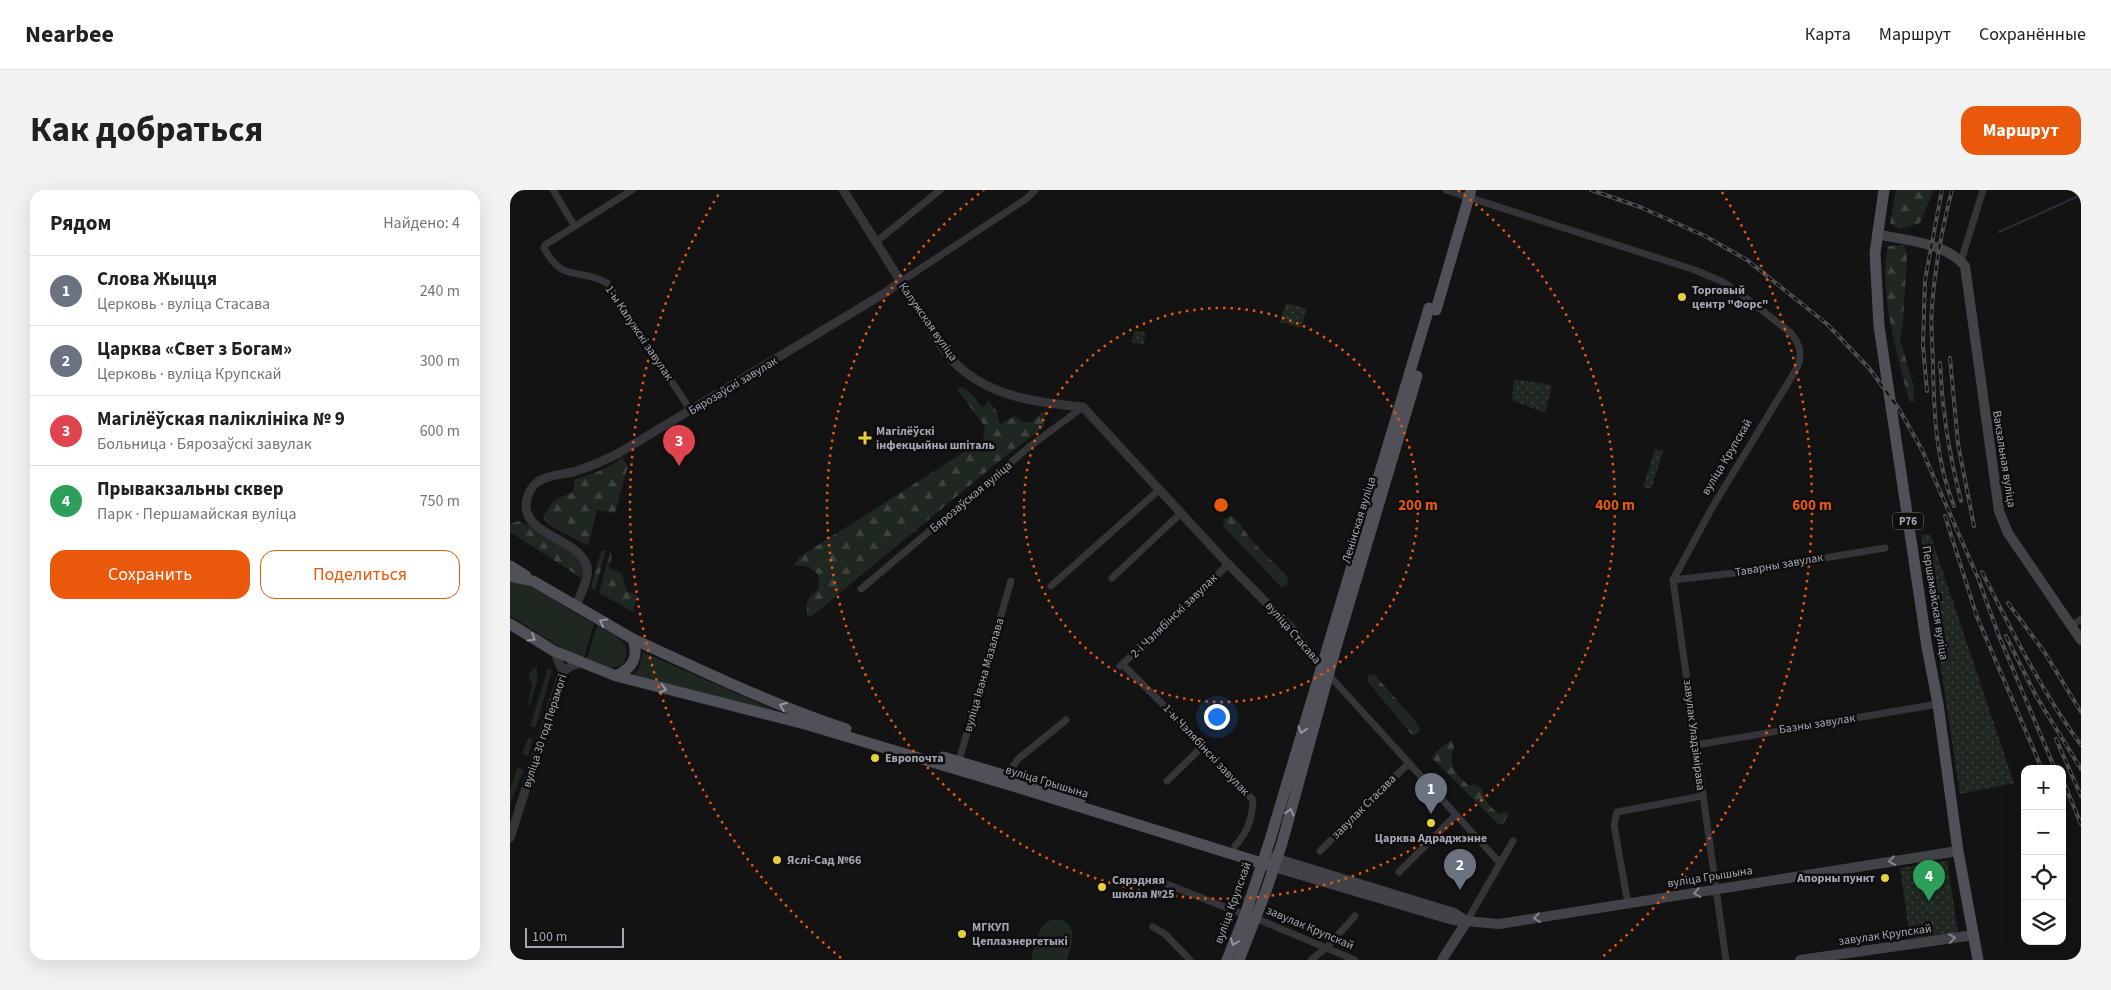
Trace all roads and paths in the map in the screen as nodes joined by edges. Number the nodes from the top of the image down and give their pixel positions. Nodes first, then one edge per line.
1 (553, 190) edge
2 (632, 190) edge
3 (843, 190) edge
4 (940, 190) edge
5 (1034, 190) edge
6 (1446, 190) edge
7 (1464, 190) edge
8 (1471, 190) edge
9 (1884, 190) edge
10 (1983, 190) edge
11 (574, 225) junction
12 (1878, 234) junction
13 (876, 242) junction
14 (1961, 261) junction
15 (900, 282) junction
16 (1433, 309) junction
17 (1083, 408) junction
18 (691, 411) junction
19 (1160, 489) junction
20 (1181, 513) junction
21 (1885, 548) dead end
22 (1228, 564) junction
23 (510, 566) edge
24 (510, 576) edge
25 (1112, 578) dead end
26 (1673, 580) junction
27 (1011, 581) dead end
28 (533, 582) junction
29 (1051, 586) dead end
30 (861, 589) dead end
31 (576, 606) junction
32 (2081, 618) edge
33 (510, 624) edge
34 (2071, 626) junction
35 (633, 639) junction
36 (2081, 640) edge
37 (554, 651) junction
38 (581, 663) junction
39 (1121, 666) joint
40 (1325, 670) junction
41 (562, 672) junction
42 (616, 676) junction
43 (1938, 704) junction
44 (1066, 720) dead end
45 (1696, 745) junction
46 (1203, 746) junction
47 (1409, 763) junction
48 (958, 765) junction
49 (1007, 775) junction
50 (1167, 781) dead end
51 (1702, 796) junction
52 (1456, 815) junction
53 (510, 838) edge
54 (1514, 841) dead end
55 (1235, 846) junction
56 (1320, 851) dead end
57 (1958, 851) junction
58 (1263, 859) junction
59 (1500, 862) junction
60 (1276, 863) junction
61 (1399, 872) dead end
62 (1159, 882) dead end
63 (1717, 890) junction
64 (1628, 904) junction
65 (1250, 916) junction
66 (1355, 916) dead end
67 (1467, 921) junction
68 (1153, 927) dead end
69 (1974, 935) junction
70 (1326, 948) junction
71 (1190, 960) edge
72 (1227, 960) edge
73 (1239, 960) edge
74 (1311, 960) edge
75 (1355, 960) edge
76 (1442, 960) edge
77 (1726, 960) edge
78 (1800, 960) edge
79 (1978, 960) edge

1 - 11 street
2 - 11 street, 1-ы Калужскі завулак
3 - 13 street, Калужская вуліца
4 - 13 street
5 - 15 street
6 - 26 street, вуліца Крупскай
7 - 16 main road, Ленінская вуліца
8 - 16 main road, Ленінская вуліца, bridge
9 - 12 main road, Першамайская вуліца / Р76
10 - 14 street
11 - 18 street, 1-ы Калужскі завулак
12 - 14 main road
12 - 43 main road, Першамайская вуліца / Р76
13 - 15 street, Калужская вуліца
14 - 34 main road, Вакзальная вуліца
15 - 17 street, Калужская вуліца
15 - 18 street, Бярозаўскі завулак
16 - 40 main road, Ленінская вуліца
17 - 19 street, вуліца Стасава
17 - 30 street, Бярозаўская вуліца
18 - 31 street, Бярозаўскі завулак
19 - 20 street, вуліца Стасава
19 - 29 street
20 - 22 street, вуліца Стасава
20 - 25 street
21 - 26 street, Таварны завулак
22 - 39 street, 2-і Чэлябінскі завулак
22 - 40 street, вуліца Стасава
23 - 28 main road
24 - 28 main road
26 - 45 street, завулак Уладзімірава
27 - 48 street, вуліца Iвана Мазалава
28 - 31 main road, вуліца Грышына
35 -> 31 main road, вуліца Грышына
32 - 34 street
33 -> 37 main road, вуліца Грышына
34 - 36 main road, Вакзальная вуліца
35 - 42 main road
48 -> 35 main road, вуліца Грышына
37 - 38 main road, вуліца Грышына
37 - 41 street
38 - 41 street, вуліца 30 год Перамогі
38 - 42 main road, вуліца Грышына
39 - 46 street, 1-ы Чэлябінскі завулак
40 - 47 street, вуліца Стасава
40 -> 58 main road, Ленінская вуліца
60 -> 40 main road, Ленінская вуліца
41 - 53 street, вуліца 30 год Перамогі
42 -> 48 main road, вуліца Грышына
43 - 45 street, Базны завулак
43 - 57 main road, Першамайская вуліца / Р76
44 - 49 street
45 - 51 street, завулак Уладзімірава
46 - 50 street
46 - 55 street, 1-ы Чэлябінскі завулак
47 - 52 street, вуліца Стасава
47 - 56 street, завулак Стасава
48 - 49 main road, вуліца Грышына
48 - 58 main road, вуліца Грышына
49 - 55 main road, вуліца Грышына
51 - 63 street, завулак Уладзімірава
51 - 64 street
52 - 59 street, вуліца Стасава
52 - 61 street
54 - 59 street
55 - 58 main road, вуліца Грышына
57 -> 63 main road, вуліца Грышына
57 - 69 main road, Першамайская вуліца / Р76
58 - 60 main road, вуліца Грышына
58 - 65 main road, вуліца Крупскай
59 - 67 street
60 - 65 main road, вуліца Крупскай
60 - 67 main road, вуліца Грышына
62 - 65 street, завулак Крупскай
63 -> 64 main road, вуліца Грышына
63 - 77 street, завулак Уладзімірава
64 -> 67 main road, вуліца Грышына
65 - 70 street, завулак Крупскай
65 -> 72 main road, вуліца Крупскай
65 - 73 main road, вуліца Крупскай
66 - 70 street
67 - 76 main road
68 - 71 street
78 -> 69 main road, завулак Крупскай
69 - 79 main road, Першамайская вуліца / Р76
70 - 74 street
70 - 75 street, завулак Крупскай

